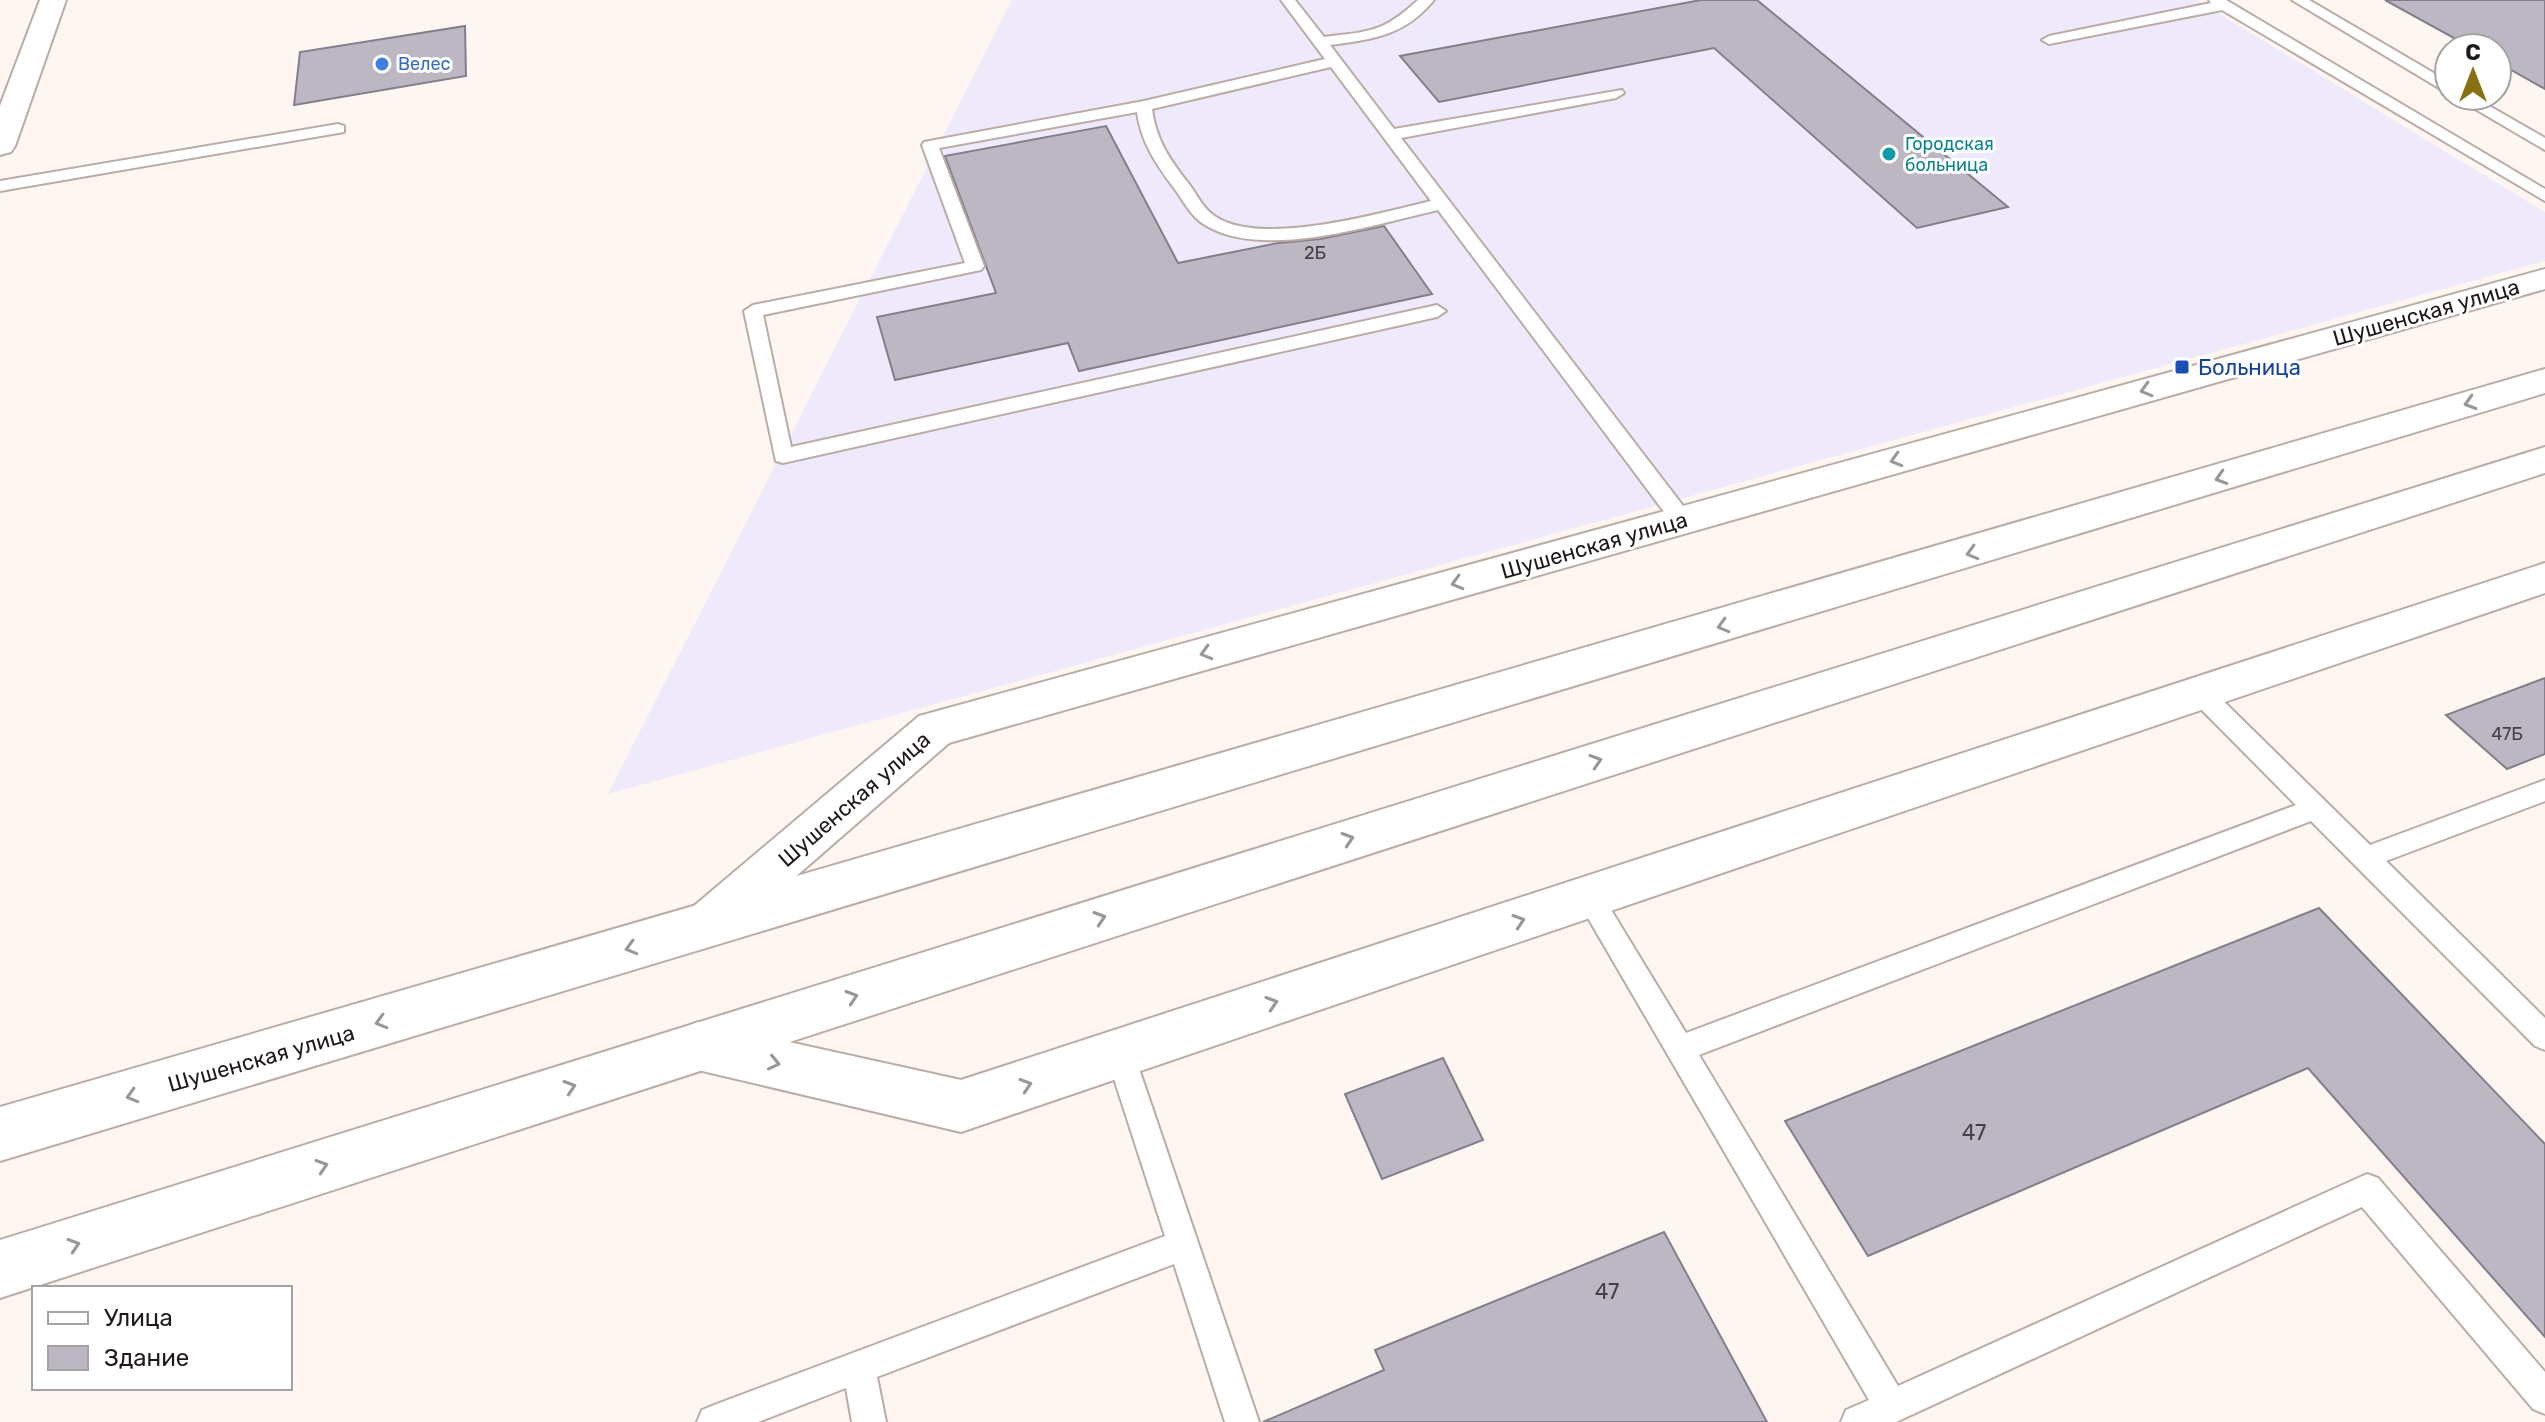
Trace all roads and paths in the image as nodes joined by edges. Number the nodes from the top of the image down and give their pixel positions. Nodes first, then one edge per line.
1 (53, 0) edge
2 (1288, 0) edge
3 (1427, 0) edge
4 (2299, 0) edge
5 (2220, 3) edge
6 (2049, 40) dead end
7 (1318, 42) junction
8 (1333, 62) junction
9 (2433, 80) edge
10 (1616, 93) dead end
11 (1144, 106) junction
12 (2488, 112) edge
13 (338, 129) dead end
14 (1388, 135) junction
15 (2545, 145) edge
16 (0, 146) edge
17 (0, 186) edge
18 (2541, 190) edge
19 (1440, 204) junction
20 (2545, 279) edge
21 (1437, 311) dead end
22 (2545, 381) edge
23 (2545, 460) edge
24 (1682, 520) junction
25 (2545, 578) edge
26 (2200, 693) junction
27 (2545, 790) edge
28 (2316, 808) junction
29 (2365, 858) junction
30 (1590, 898) junction
31 (705, 926) junction
32 (2545, 1037) edge
33 (698, 1046) junction
34 (1680, 1049) junction
35 (1120, 1054) junction
36 (0, 1134) edge
37 (1183, 1245) junction
38 (0, 1269) edge
39 (859, 1367) junction
40 (2545, 1397) edge
41 (1892, 1407) junction
42 (714, 1422) edge
43 (869, 1422) edge
44 (1242, 1422) edge
45 (1858, 1422) edge

1 - 16 street
2 - 7 lane
3 - 7 lane
4 - 9 lane
5 - 6 lane
5 - 18 lane
7 - 8 lane
8 - 11 lane
8 - 14 lane
10 - 14 lane
11 - 19 lane
11 - 21 lane
12 - 15 lane
13 - 17 lane
14 - 19 lane
19 - 24 lane
20 -> 24 street, Шушенская улица
22 -> 31 street, Шушенская улица
33 -> 23 street
24 -> 31 street, Шушенская улица
25 - 26 street
26 - 28 lane
26 - 30 street
27 - 29 lane
28 - 29 lane
28 - 34 lane
29 - 32 lane
30 - 34 lane
35 -> 30 street
31 -> 36 street, Шушенская улица
33 -> 35 street
38 -> 33 street
34 - 41 lane
35 - 37 lane
37 - 39 lane
37 - 44 lane
39 - 42 lane
39 - 43 lane
40 - 41 lane
41 - 45 lane

